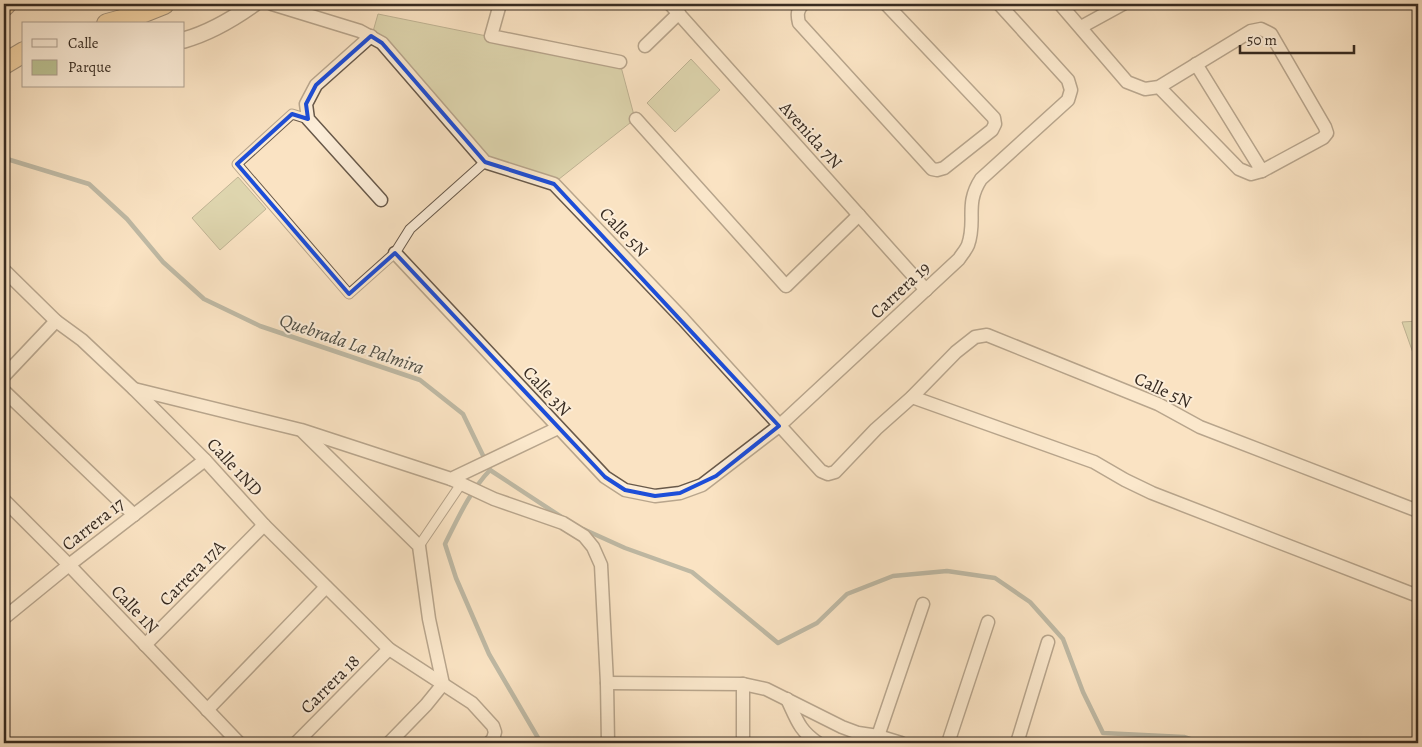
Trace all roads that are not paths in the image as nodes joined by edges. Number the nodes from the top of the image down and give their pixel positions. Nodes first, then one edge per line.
1 (164, 4) edge
2 (254, 4) edge
3 (272, 4) edge
4 (500, 4) edge
5 (803, 4) edge
6 (886, 4) edge
7 (999, 4) edge
8 (1060, 4) edge
9 (1122, 4) edge
10 (675, 8) edge
11 (115, 22) edge
12 (1080, 27) junction
13 (371, 36) junction
14 (185, 40) edge
15 (645, 46) dead end
16 (22, 53) edge
17 (620, 62) dead end
18 (4, 64) edge
19 (1196, 64) junction
20 (1159, 87) junction
21 (308, 119) junction
22 (636, 119) dead end
23 (485, 162) junction
24 (1262, 171) junction
25 (381, 200) dead end
26 (860, 215) junction
27 (395, 253) junction
28 (4, 270) edge
29 (926, 290) junction
30 (56, 322) junction
31 (4, 376) edge
32 (134, 389) junction
33 (4, 391) edge
34 (912, 397) junction
35 (779, 426) junction
36 (558, 428) junction
37 (301, 430) junction
38 (205, 460) junction
39 (460, 483) junction
40 (702, 485) joint
41 (4, 500) edge
42 (1418, 511) edge
43 (134, 515) junction
44 (264, 525) junction
45 (419, 546) junction
46 (69, 565) junction
47 (326, 587) junction
48 (1418, 596) edge
49 (923, 604) dead end
50 (4, 618) edge
51 (988, 622) dead end
52 (1048, 642) dead end
53 (145, 645) junction
54 (389, 649) junction
55 (442, 684) junction
56 (607, 684) junction
57 (743, 684) junction
58 (788, 699) junction
59 (207, 710) junction
60 (878, 736) junction
61 (239, 743) edge
62 (296, 743) edge
63 (389, 743) edge
64 (489, 743) edge
65 (608, 743) edge
66 (743, 743) edge
67 (818, 743) edge
68 (901, 743) edge
69 (948, 743) edge
70 (1017, 743) edge

1 - 11 highway
2 - 14 street
3 - 13 street
4 - 17 street
5 - 6 street
7 - 29 street, Carrera 19
8 - 12 street
9 - 12 street
10 - 15 street
10 - 26 street, Avenida 7N
12 - 20 street
13 - 21 street
13 - 23 street
16 - 18 highway
19 - 20 street
19 - 24 street
19 - 24 street
20 - 24 street
21 - 25 street
21 - 27 street
22 - 26 street
23 - 27 street
23 - 35 street, Calle 5N
26 - 29 street, Avenida 7N
27 - 36 street, Calle 3N
28 - 30 street, Calle 1ND
29 - 35 street, Carrera 19
30 - 31 street
30 - 32 street, Calle 1ND
32 - 37 street
32 - 38 street, Calle 1ND
33 - 43 street
34 - 35 street, Calle 5N
34 - 42 street, Calle 5N
34 - 48 street
35 - 40 street, Carrera 19
36 - 39 street
36 - 40 street, Calle 3N
37 - 39 street
37 - 45 street
38 - 43 street, Carrera 17
38 - 44 street, Calle 1ND
39 - 45 street
39 - 56 street
41 - 46 street, Calle 1N
43 - 46 street, Carrera 17
44 - 47 street, Calle 1ND
44 - 53 street, Carrera 17A
45 - 55 street
46 - 50 street, Carrera 17
46 - 53 street, Calle 1N
47 - 54 street, Calle 1ND
47 - 59 street
49 - 60 street
51 - 69 street
52 - 70 street
53 - 59 street, Calle 1N
54 - 55 street, Calle 1ND
54 - 62 street, Carrera 18
55 - 63 street
55 - 64 street, Calle 1ND
56 - 57 street
56 - 65 street
57 - 58 street
57 - 66 street
58 - 60 street
58 - 67 street
59 - 61 street, Calle 1N
60 - 68 street

